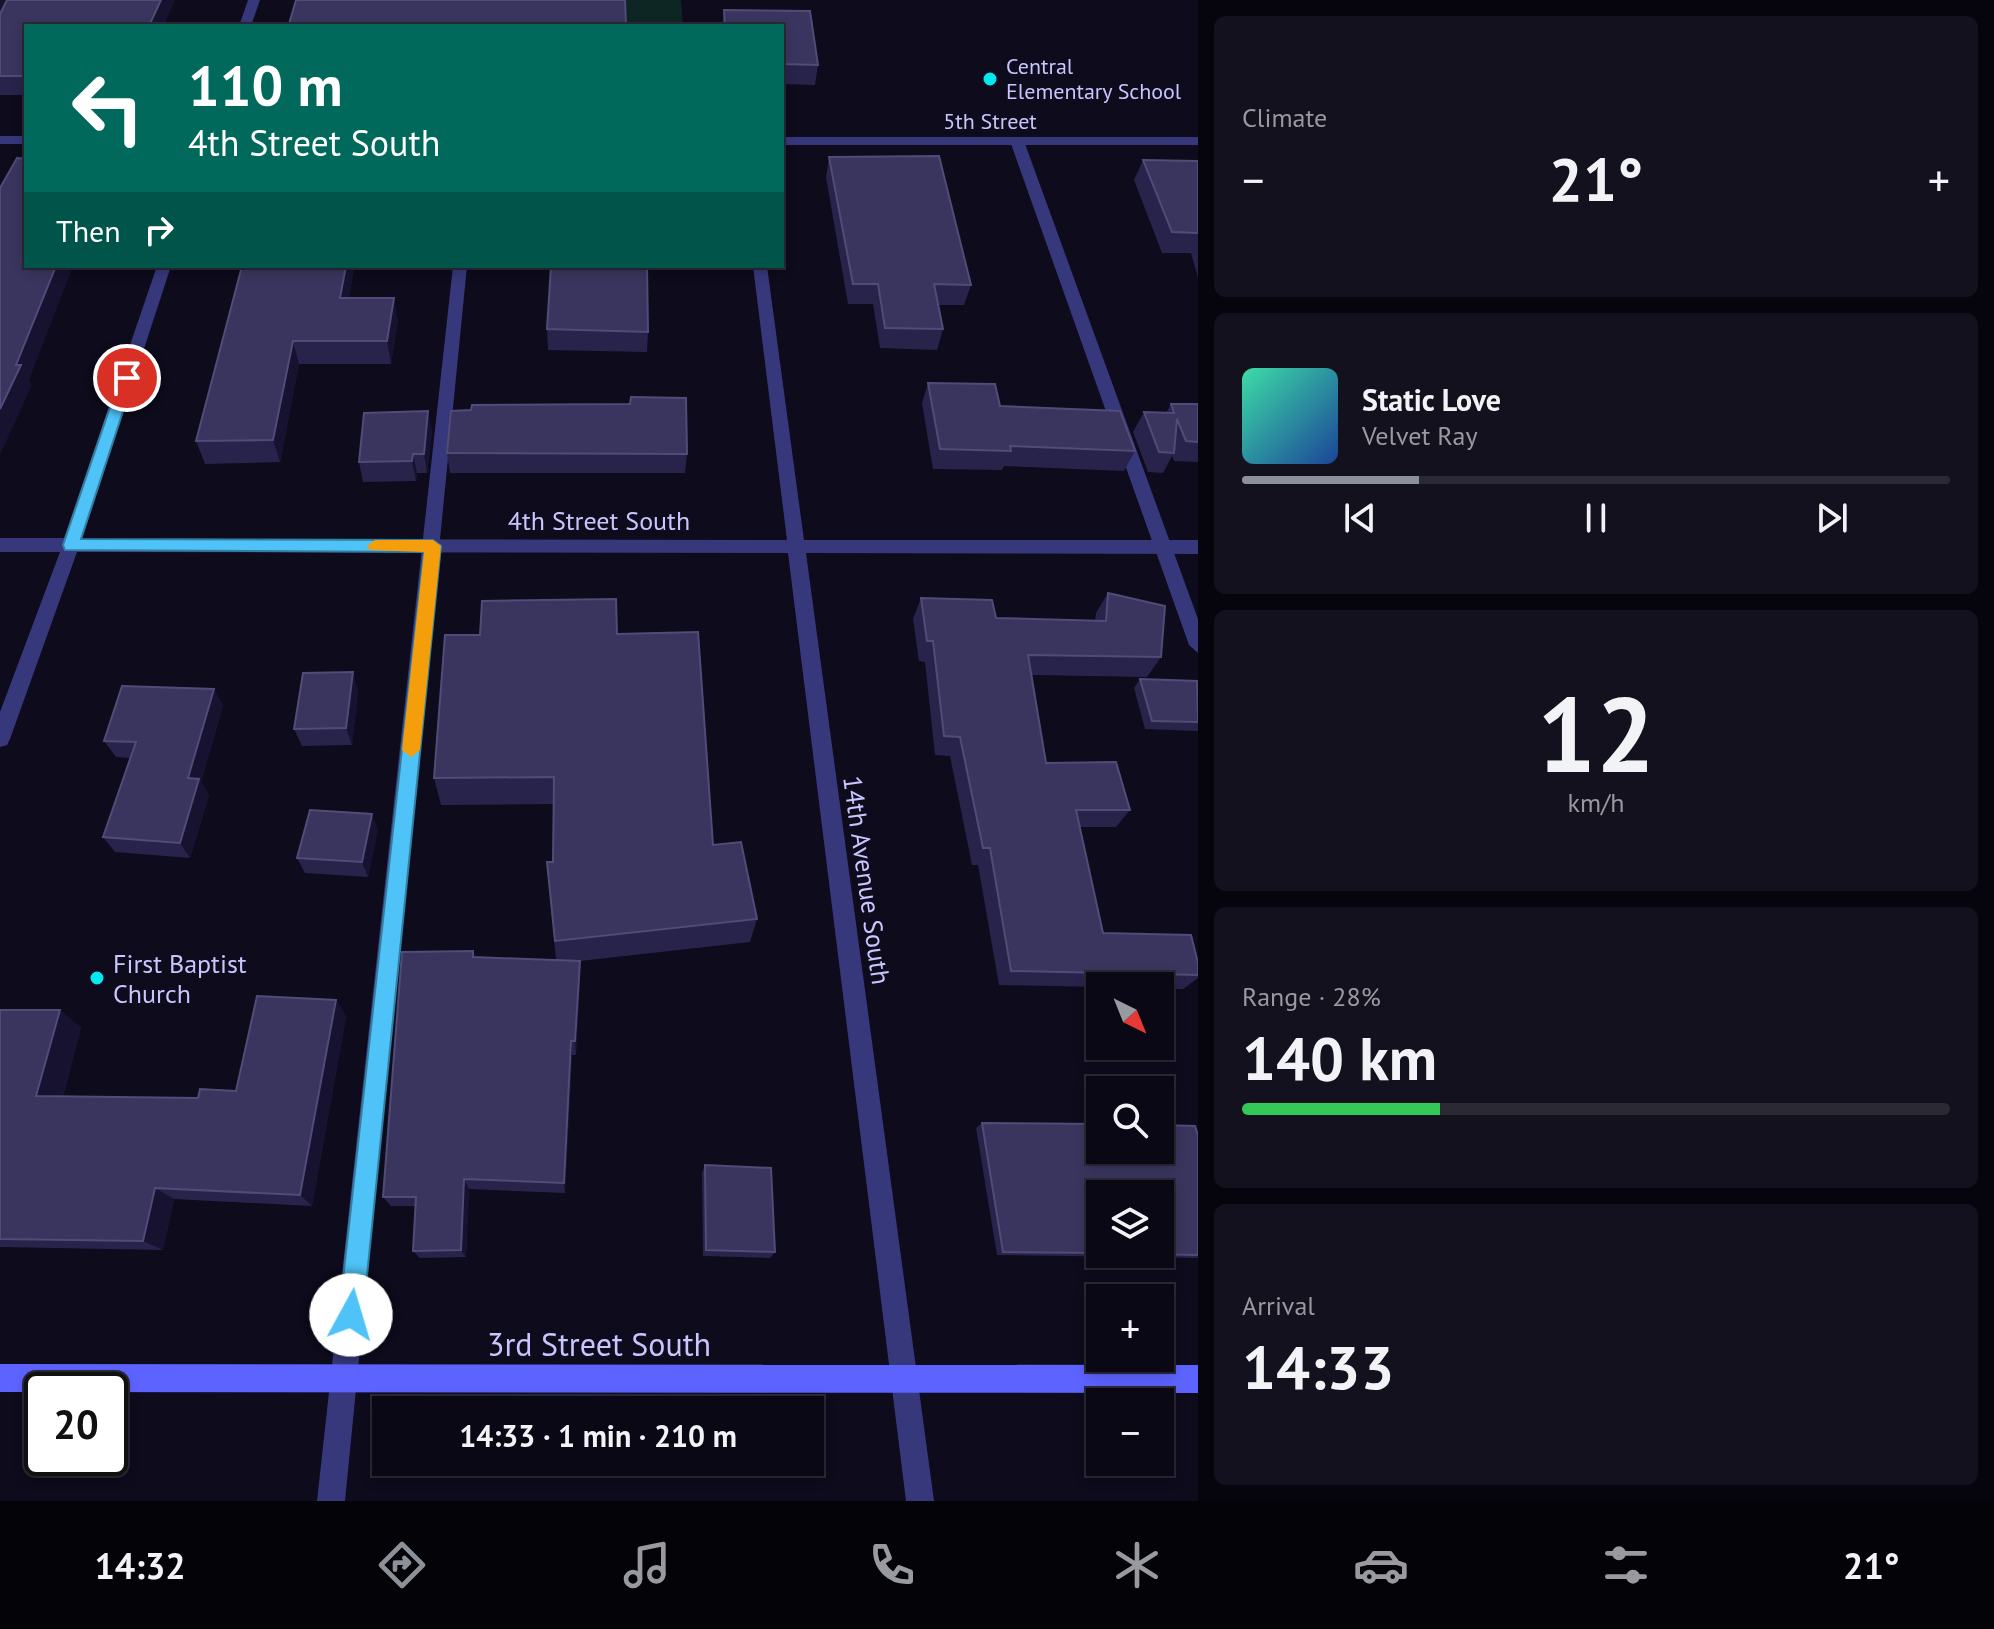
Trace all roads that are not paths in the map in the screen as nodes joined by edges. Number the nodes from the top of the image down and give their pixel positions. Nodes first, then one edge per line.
1 (254, 0) edge
2 (246, 24) edge
3 (0, 140) edge
4 (24, 140) edge
5 (784, 141) edge
6 (1017, 141) junction
7 (1198, 141) edge
8 (163, 268) edge
9 (460, 268) edge
10 (760, 268) edge
11 (0, 545) edge
12 (71, 545) junction
13 (433, 546) junction
14 (795, 546) junction
15 (1163, 547) junction
16 (1198, 547) edge
17 (1198, 645) edge
18 (0, 739) edge
19 (0, 1378) edge
20 (344, 1378) junction
21 (905, 1378) junction
22 (1198, 1379) edge
23 (331, 1501) edge
24 (920, 1501) edge

1 - 2 street
3 - 4 street
5 - 6 street, 5th Street
6 - 7 street, 5th Street
6 - 15 street
8 - 12 street
9 - 13 street
10 - 14 street, 14th Avenue South
11 - 12 street, 4th Street South
12 - 13 street, 4th Street South
12 - 18 street
13 - 14 street, 4th Street South
13 - 20 street
14 - 15 street, 4th Street South
14 - 21 street, 14th Avenue South
15 - 16 street, 4th Street South
15 - 17 street
19 - 20 main road, 3rd Street South
20 - 21 main road, 3rd Street South
20 - 23 street
21 - 22 main road, 3rd Street South
21 - 24 street, 14th Avenue South

